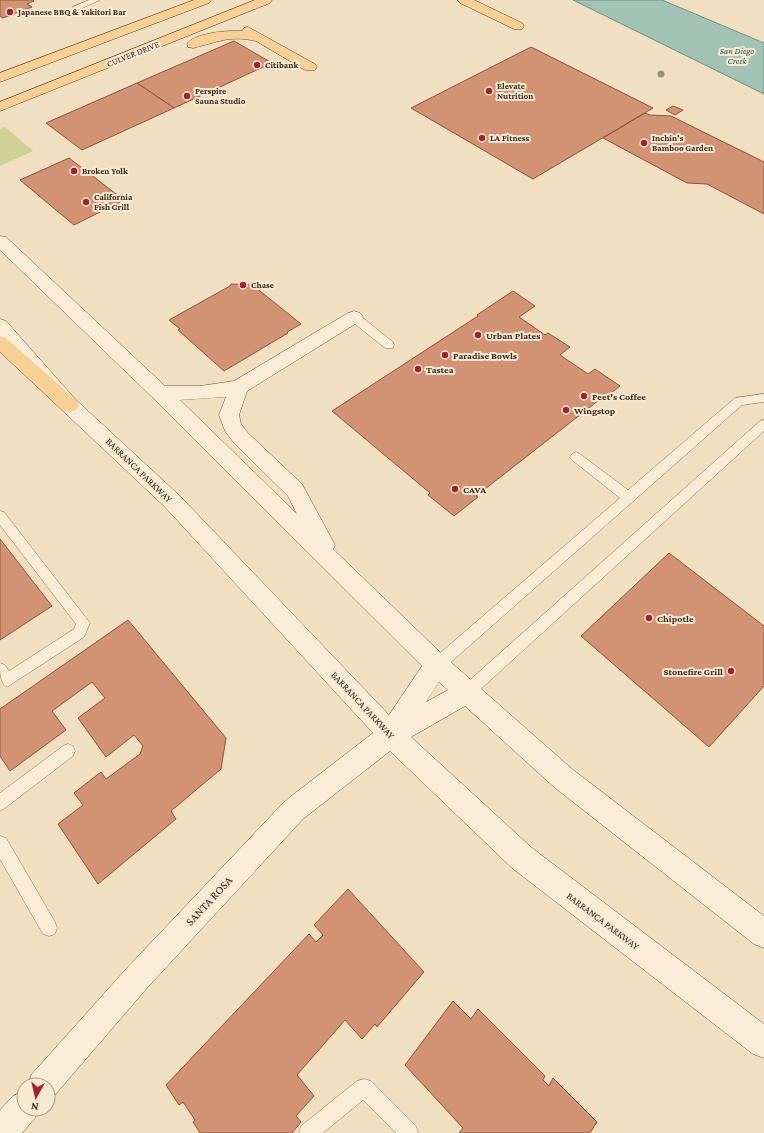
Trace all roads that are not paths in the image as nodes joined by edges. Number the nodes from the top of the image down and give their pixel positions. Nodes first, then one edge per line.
1 (96, 0) edge
2 (205, 0) edge
3 (238, 0) edge
4 (464, 0) edge
5 (265, 1) edge
6 (77, 7) dead end
7 (225, 17) junction
8 (518, 26) dead end
9 (260, 38) junction
10 (183, 48) dead end
11 (310, 67) dead end
12 (119, 74) dead end
13 (0, 78) edge
14 (45, 89) junction
15 (0, 107) edge
16 (0, 240) edge
17 (354, 317) joint
18 (0, 324) edge
19 (0, 342) edge
20 (389, 345) dead end
21 (239, 388) junction
22 (160, 393) junction
23 (764, 398) edge
24 (69, 405) junction
25 (764, 424) edge
26 (576, 457) dead end
27 (628, 497) junction
28 (0, 516) edge
29 (333, 563) junction
30 (437, 665) junction
31 (2, 678) edge
32 (467, 692) junction
33 (391, 735) junction
34 (68, 751) dead end
35 (0, 803) edge
36 (0, 844) edge
37 (50, 928) dead end
38 (764, 934) edge
39 (764, 1044) edge
40 (50, 1077) edge
41 (16, 1116) edge
42 (1, 1133) edge
43 (308, 1133) edge
44 (409, 1133) edge

1 - 6 lane
2 - 13 main road
3 - 7 main road
4 - 8 main road
5 - 7 main road, CULVER DRIVE
5 - 9 main road
7 - 9 main road
7 - 14 main road, CULVER DRIVE
9 - 10 main road
9 - 11 main road
12 - 14 main road
14 - 15 main road, CULVER DRIVE
16 - 22 main road
17 - 20 lane
17 - 21 main road
18 - 24 main road, BARRANCA PARKWAY
19 - 24 main road
21 - 22 main road
21 - 29 main road
22 - 29 main road
23 - 27 lane
24 - 33 main road, BARRANCA PARKWAY
25 - 32 lane
26 - 27 lane
27 - 30 lane
28 - 31 lane
29 - 30 main road
30 - 32 main road
30 - 33 main road, SANTA ROSA
32 - 33 main road, SANTA ROSA
32 - 38 main road
33 - 39 main road, BARRANCA PARKWAY
33 - 40 main road, SANTA ROSA
34 - 35 lane
36 - 37 lane
41 - 42 main road
43 - 44 lane

